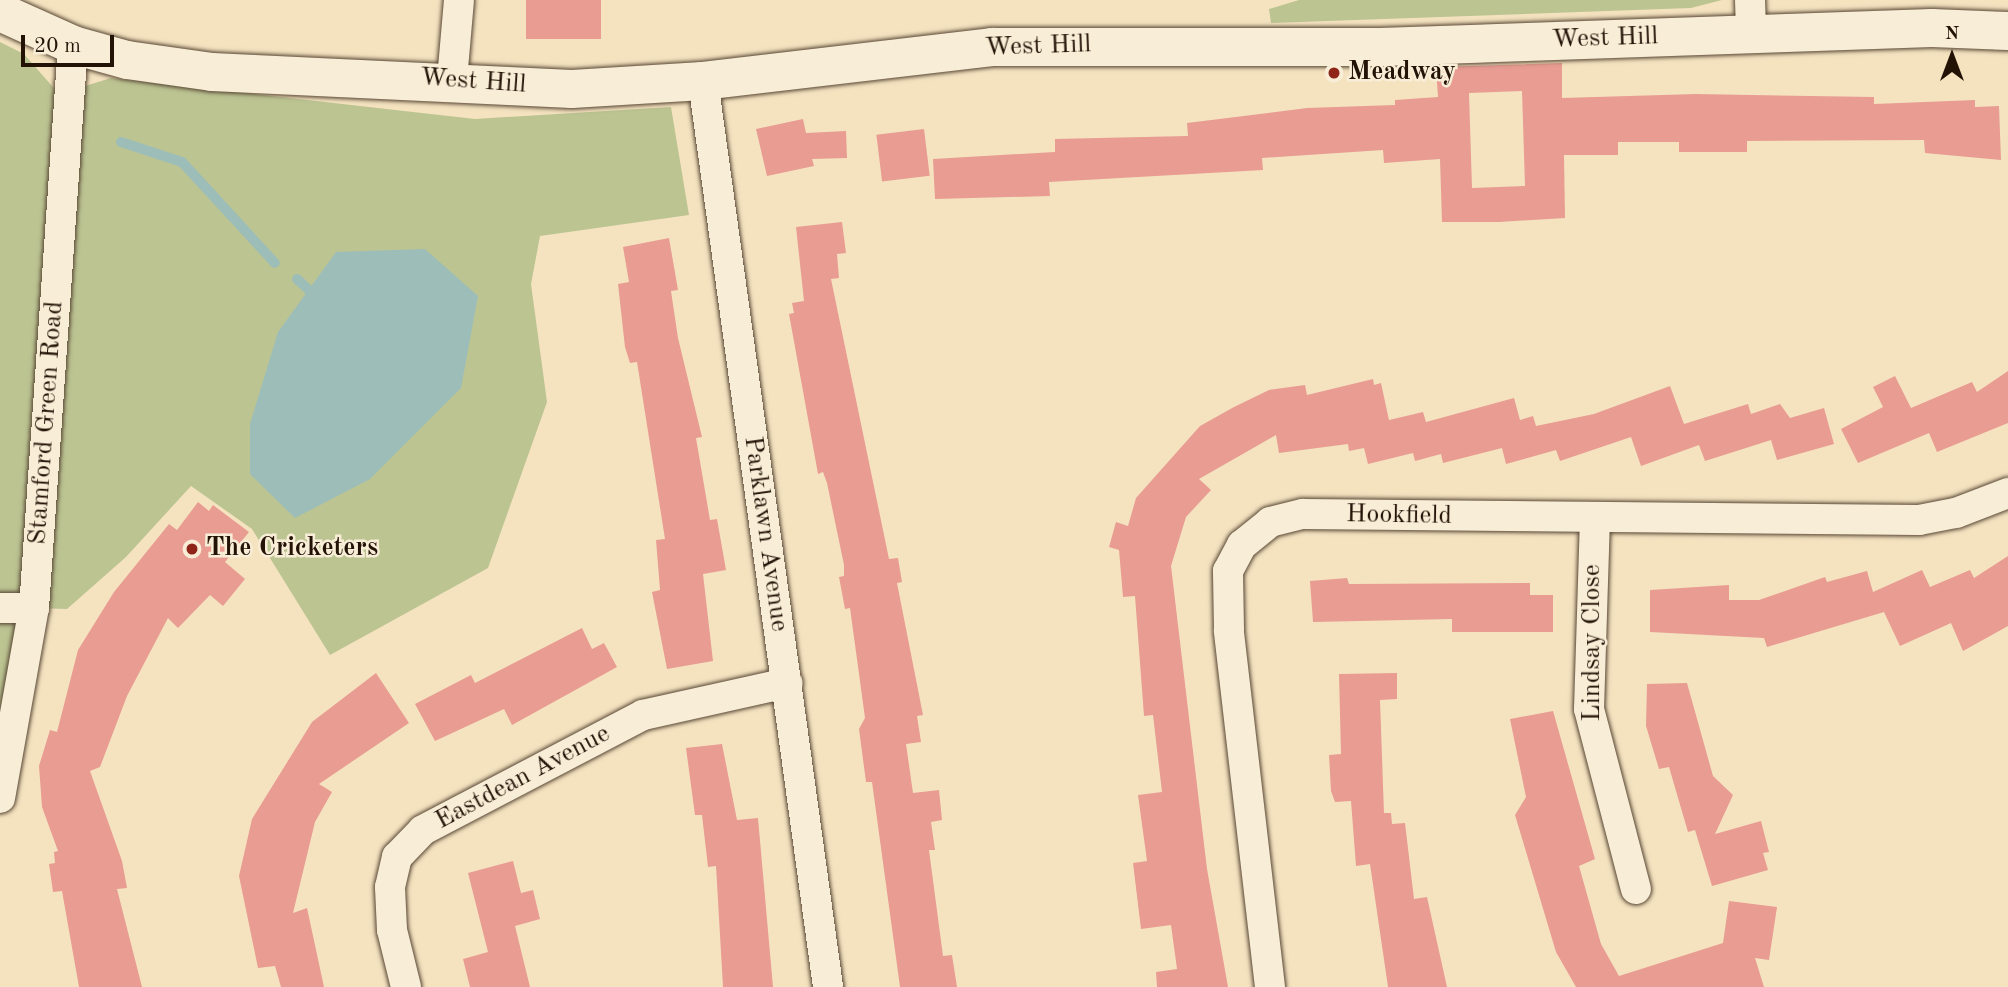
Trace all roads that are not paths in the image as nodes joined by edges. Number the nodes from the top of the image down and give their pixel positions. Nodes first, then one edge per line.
1 (459, 0) edge
2 (0, 12) edge
3 (1751, 17) edge
4 (2008, 31) edge
5 (73, 45) junction
6 (452, 80) junction
7 (703, 81) junction
8 (2008, 493) edge
9 (1595, 518) junction
10 (0, 608) edge
11 (34, 608) junction
12 (787, 683) junction
13 (0, 798) edge
14 (1636, 889) dead end
15 (406, 987) edge
16 (828, 987) edge
17 (1270, 987) edge

1 - 6 street
2 - 5 main road, West Hill
3 - 4 main road, West Hill
3 - 7 main road, West Hill
5 - 6 main road, West Hill
5 - 11 street, Stamford Green Road
6 - 7 main road, West Hill
7 - 12 street, Parklawn Avenue
8 - 9 street, Hookfield
9 - 14 street, Lindsay Close
9 - 17 street, Hookfield
10 - 11 street
11 - 13 street, Stamford Green Road
12 - 15 street, Eastdean Avenue
12 - 16 street, Parklawn Avenue

